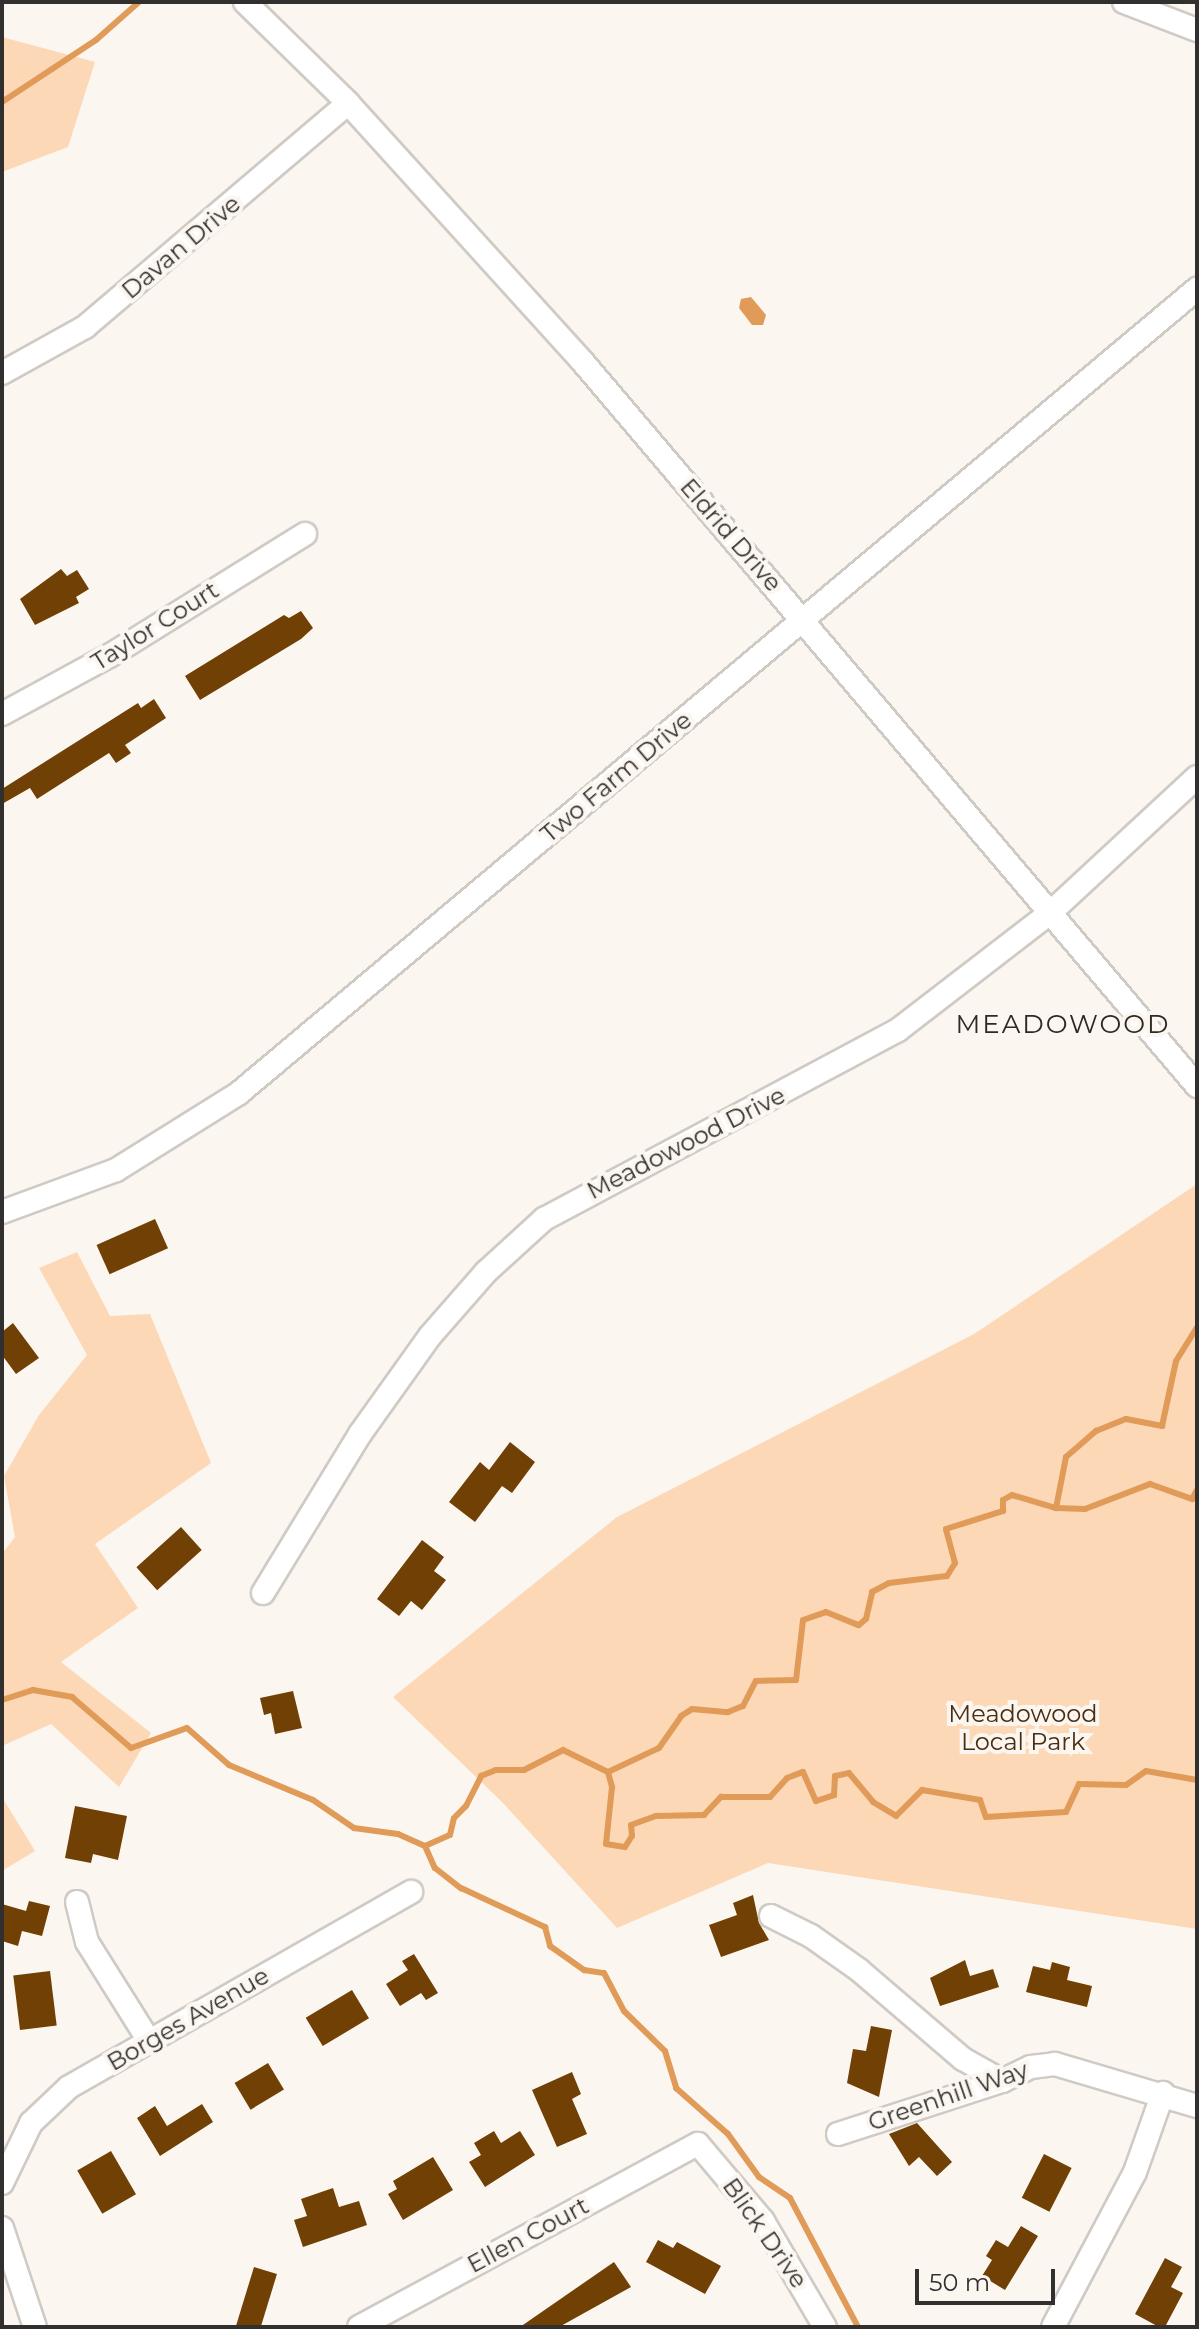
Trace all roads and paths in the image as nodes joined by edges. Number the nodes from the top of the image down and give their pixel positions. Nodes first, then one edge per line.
1 (245, 2) edge
2 (1124, 2) edge
3 (1197, 30) edge
4 (348, 103) junction
5 (1197, 289) edge
6 (2, 373) edge
7 (305, 534) dead end
8 (803, 618) junction
9 (2, 714) edge
10 (1197, 777) edge
11 (1050, 913) junction
12 (1197, 1086) edge
13 (2, 1212) edge
14 (263, 1593) dead end
15 (411, 1892) dead end
16 (77, 1902) dead end
17 (771, 1916) dead end
18 (149, 2041) junction
19 (1002, 2081) junction
20 (1163, 2093) junction
21 (1197, 2106) edge
22 (838, 2134) dead end
23 (698, 2144) joint
24 (2, 2183) edge
25 (2, 2228) edge
26 (35, 2327) edge
27 (359, 2327) edge
28 (825, 2327) edge
29 (1053, 2327) edge

1 - 4 street, Eldrid Drive
2 - 3 street
4 - 6 street, Davan Drive
4 - 8 street, Eldrid Drive
5 - 8 street, Two Farm Drive
7 - 9 street, Taylor Court
8 - 11 street, Eldrid Drive
8 - 13 street, Two Farm Drive
10 - 11 street, Meadowood Drive
11 - 12 street, Eldrid Drive
11 - 14 street, Meadowood Drive
15 - 18 street, Borges Avenue
16 - 18 street
17 - 19 street
18 - 24 street, Borges Avenue
19 - 20 street, Greenhill Way
19 - 22 street, Greenhill Way
20 - 21 street, Greenhill Way
20 - 29 street
23 - 27 street, Ellen Court
23 - 28 street, Blick Drive
25 - 26 street

